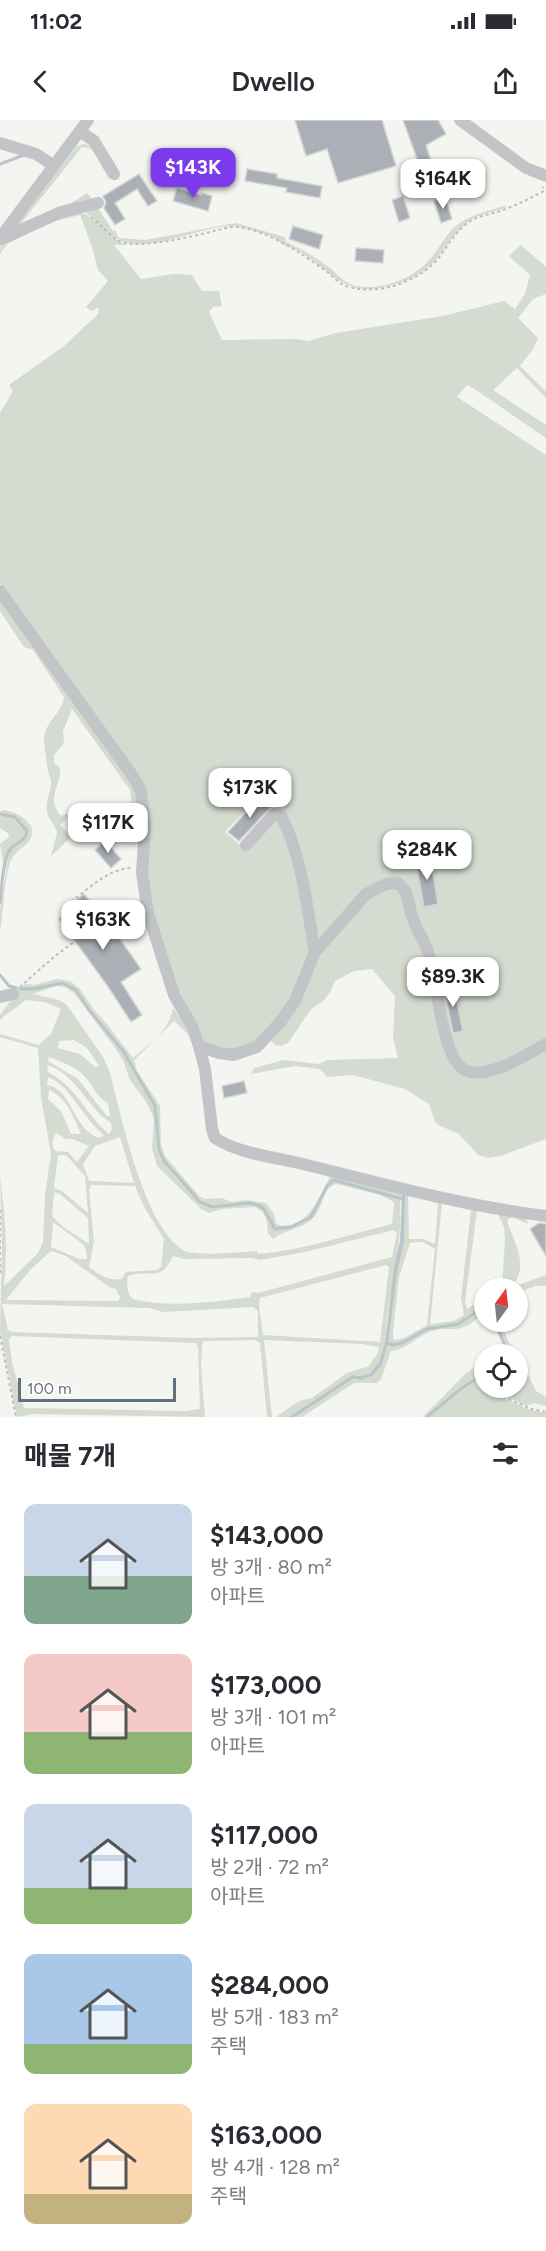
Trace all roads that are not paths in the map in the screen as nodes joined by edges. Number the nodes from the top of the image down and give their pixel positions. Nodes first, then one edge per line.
1 (88, 120) edge
2 (460, 120) edge
3 (80, 131) junction
4 (0, 143) edge
5 (53, 165) junction
6 (114, 174) dead end
7 (544, 175) edge
8 (98, 203) dead end
9 (0, 238) edge
10 (0, 591) edge
11 (246, 845) dead end
12 (315, 952) junction
13 (13, 994) road end
14 (0, 997) edge
15 (546, 1044) edge
16 (199, 1046) junction
17 (546, 1216) edge

1 - 3 street
2 - 7 street
3 - 5 street
3 - 6 street
4 - 5 street
5 - 9 street
8 - 9 street
10 - 16 street
11 - 12 street
12 - 15 street
12 - 16 street
13 - 14 street
16 - 17 street

